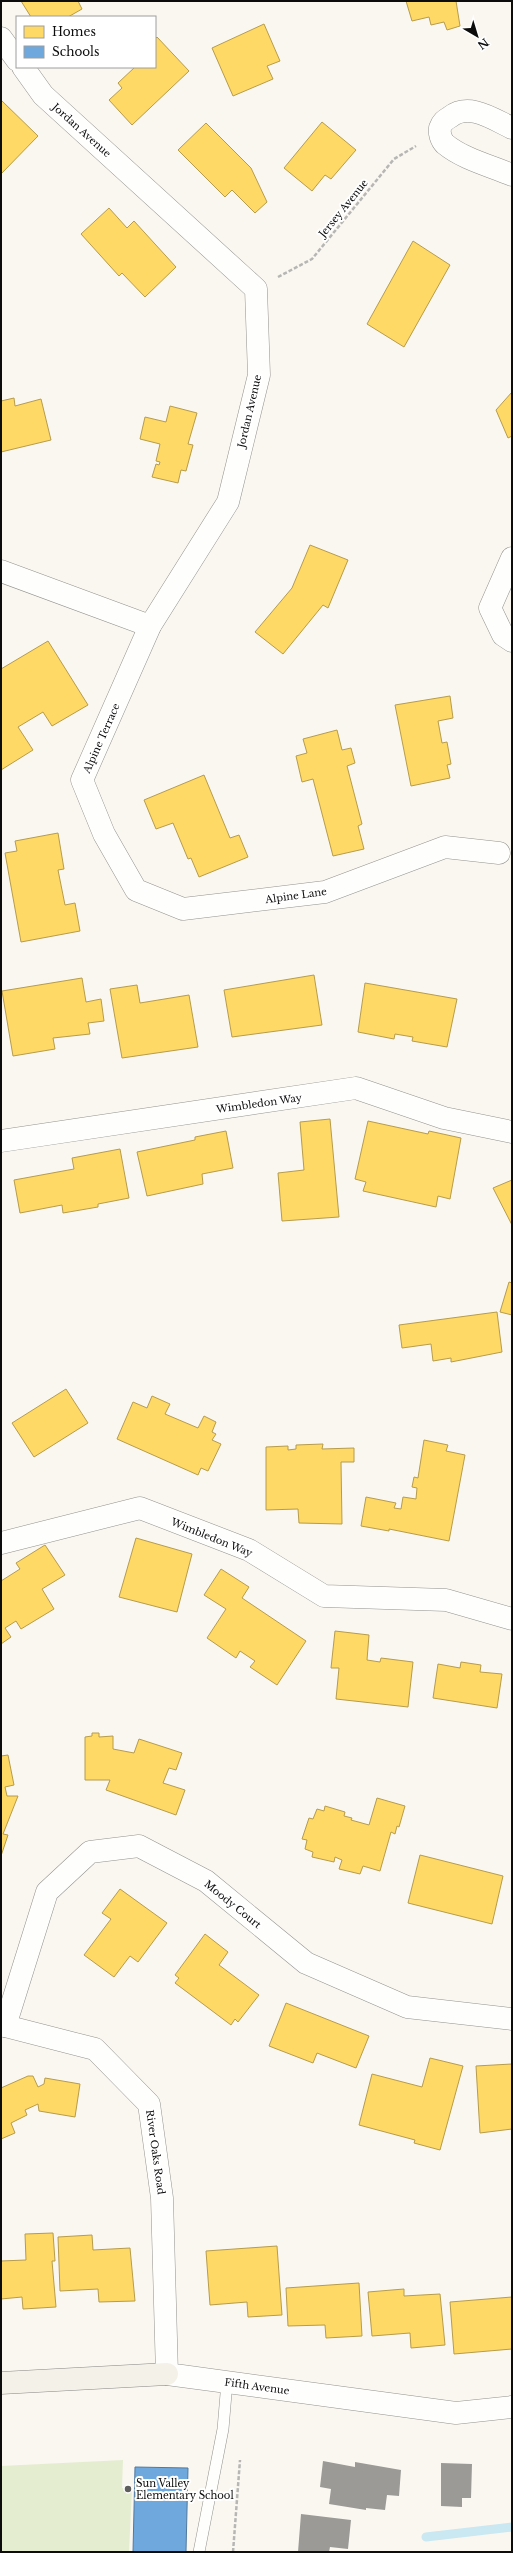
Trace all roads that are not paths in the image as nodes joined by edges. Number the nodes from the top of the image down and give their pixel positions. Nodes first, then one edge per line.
1 (1, 38) edge
2 (16, 59) edge
3 (23, 68) edge
4 (512, 128) edge
5 (512, 175) edge
6 (512, 558) edge
7 (1, 571) edge
8 (150, 626) junction
9 (512, 641) edge
10 (499, 853) dead end
11 (136, 890) joint
12 (512, 1132) edge
13 (1, 1141) edge
14 (1, 1543) edge
15 (512, 1619) edge
16 (512, 2019) edge
17 (3, 2025) edge
18 (167, 2374) junction
19 (227, 2382) junction
20 (1, 2383) edge
21 (512, 2407) edge
22 (199, 2552) edge

1 - 2 street
3 - 8 street, Jordan Avenue
4 - 5 street
6 - 9 street
7 - 8 street
8 - 11 street, Alpine Terrace
10 - 11 street, Alpine Lane
12 - 13 street, Wimbledon Way
14 - 15 street, Wimbledon Way
16 - 17 street, Moody Court
17 - 18 street, River Oaks Road
18 - 19 street, Fifth Avenue
18 - 20 street, Fifth Avenue
19 - 21 street, Fifth Avenue
19 - 22 lane

